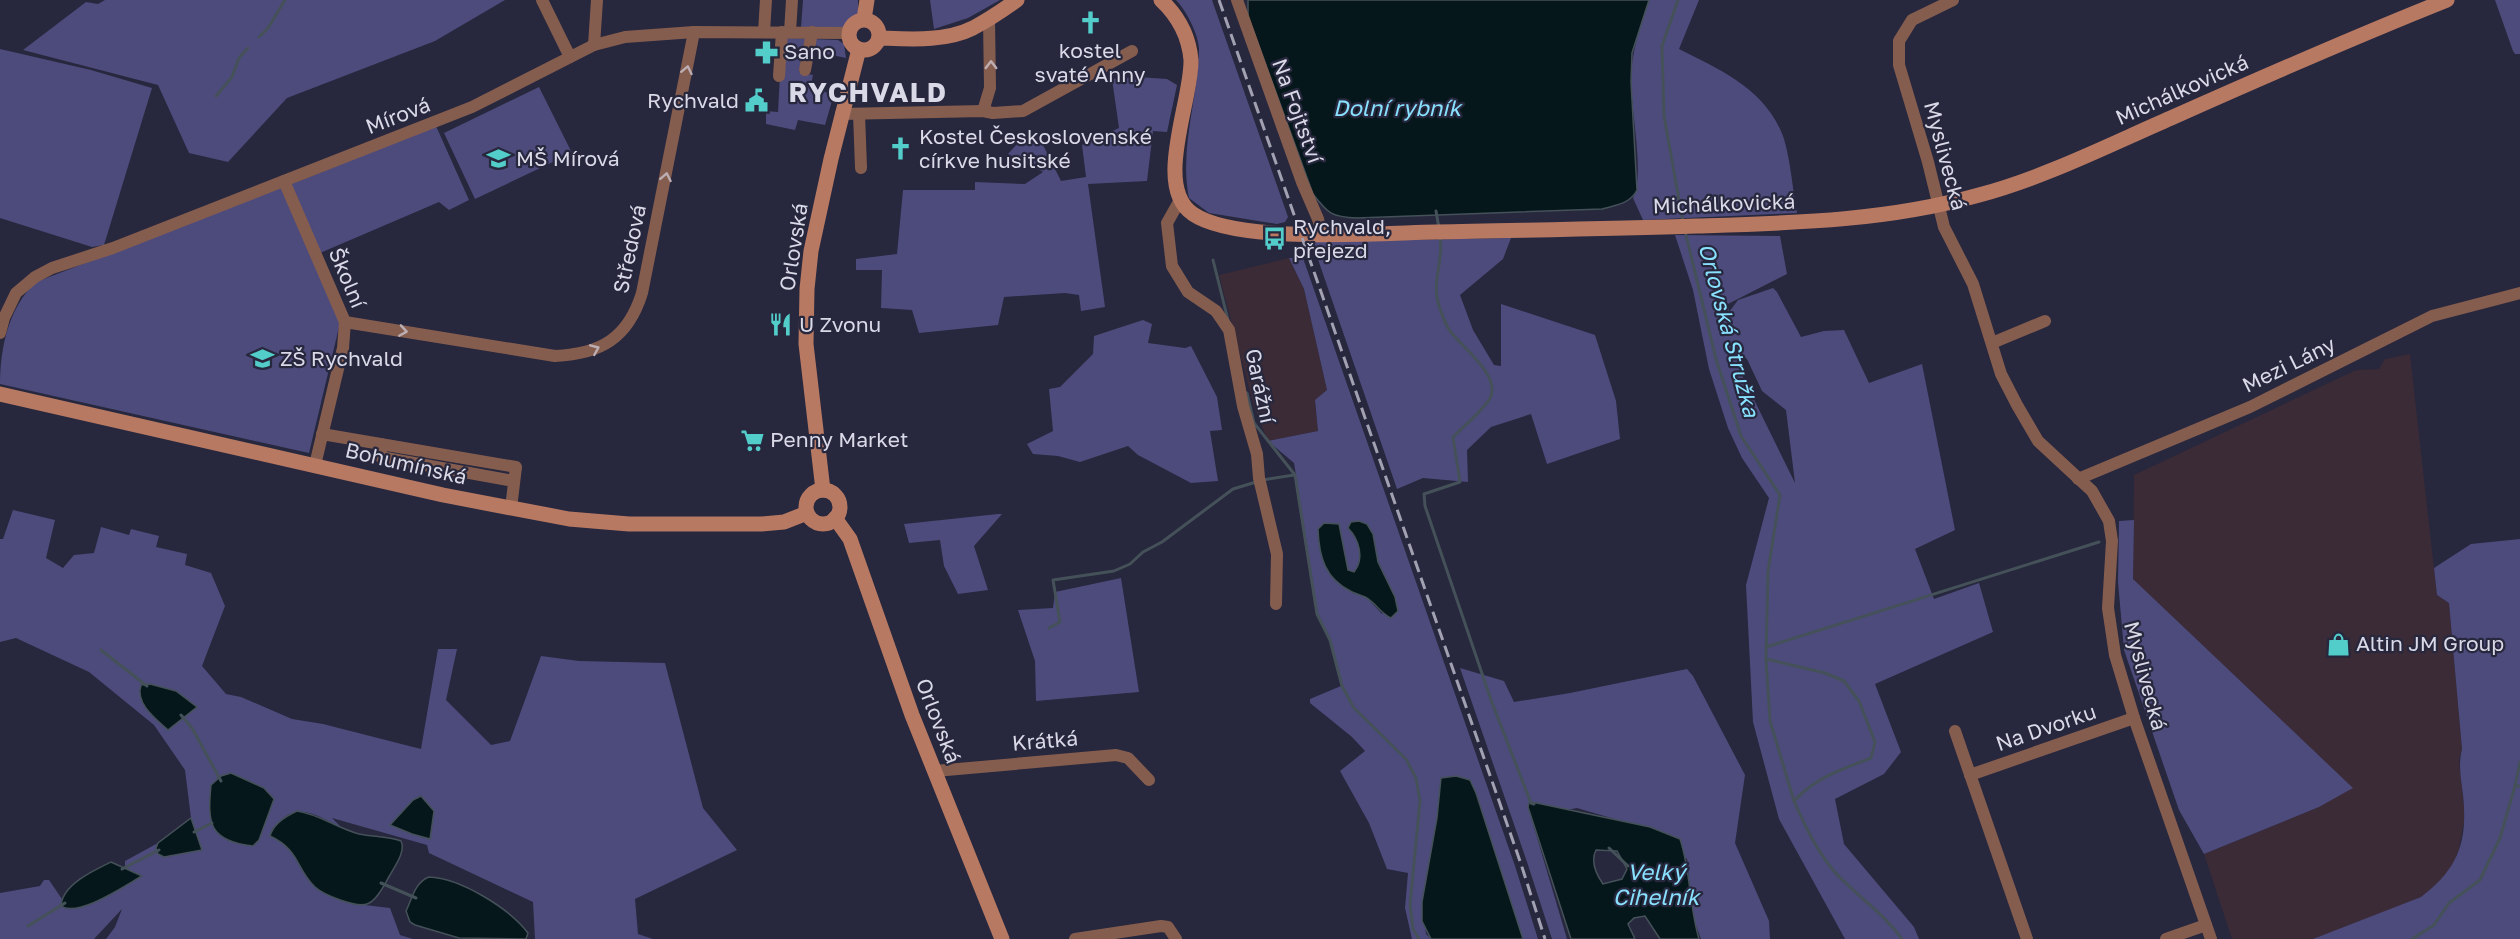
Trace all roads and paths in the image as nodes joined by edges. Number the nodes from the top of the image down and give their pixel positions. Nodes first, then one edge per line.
1 (542, 0) edge
2 (597, 0) edge
3 (766, 0) edge
4 (792, 0) edge
5 (867, 0) edge
6 (1017, 0) edge
7 (1161, 0) edge
8 (1237, 0) edge
9 (1953, 0) edge
10 (2447, 0) edge
11 (864, 19) junction
12 (989, 19) junction
13 (694, 32) junction
14 (764, 32) junction
15 (786, 32) junction
16 (812, 32) junction
17 (848, 33) junction
18 (879, 38) junction
19 (594, 45) junction
20 (859, 50) junction
21 (1132, 51) dead end
22 (570, 57) junction
23 (805, 70) dead end
24 (778, 76) dead end
25 (984, 111) junction
26 (841, 114) junction
27 (859, 114) junction
28 (861, 168) dead end
29 (284, 181) junction
30 (1180, 200) junction
31 (1938, 205) junction
32 (1322, 234) junction
33 (2520, 293) edge
34 (2045, 321) dead end
35 (345, 322) junction
36 (0, 333) edge
37 (1992, 343) junction
38 (0, 394) edge
39 (322, 434) junction
40 (315, 465) junction
41 (2078, 479) junction
42 (823, 490) junction
43 (511, 508) junction
44 (807, 513) junction
45 (835, 519) junction
46 (1276, 604) dead end
47 (2134, 718) junction
48 (1955, 731) dead end
49 (935, 771) junction
50 (1970, 775) junction
51 (1149, 780) dead end
52 (2206, 925) junction
53 (1001, 937) edge
54 (1075, 939) edge
55 (1176, 939) edge
56 (2027, 939) edge
57 (2166, 939) edge
58 (2211, 939) edge

1 - 22 street
2 - 19 street
3 - 14 street
4 - 15 street
5 - 11 main road
6 - 12 main road
7 - 30 main road
8 - 32 street, Na Fojtství
9 - 31 street, Myslivecká
10 - 31 main road, Michálkovická
11 - 17 main road
11 - 18 main road
12 - 18 main road
25 -> 12 street
13 - 14 street, Mírová
13 - 19 street, Mírová
35 -> 13 street, Středová
14 - 15 street, Mírová
15 - 16 street, Mírová
15 - 24 street
16 - 17 street, Mírová
16 - 23 street
17 - 20 main road
18 - 20 main road
19 - 22 street, Mírová
20 - 26 main road, Orlovská
21 - 25 street
22 - 29 street, Mírová
25 - 27 street
26 - 27 street
26 - 42 main road, Orlovská
27 - 28 street
29 - 35 street, Školní
29 - 36 street, Mírová
30 - 32 main road, Michálkovická
30 - 46 street, Garážní
31 - 32 main road, Michálkovická
31 - 37 street, Myslivecká
33 - 41 street, Mezi Lány
34 - 37 street
35 - 39 street, Školní
37 - 41 street, Myslivecká
38 - 40 main road, Bohumínská
39 - 40 street, Školní
39 - 43 street
40 - 43 main road, Bohumínská
41 - 47 street, Myslivecká
42 - 44 main road
42 - 45 main road
43 - 44 main road, Bohumínská
44 - 45 main road
45 - 49 main road, Orlovská
47 - 50 street, Na Dvorku
47 - 52 street, Myslivecká
48 - 50 street
49 - 51 street, Krátká
49 - 53 main road, Orlovská
50 - 56 street
52 - 57 street
52 - 58 street, Myslivecká
54 - 55 street

